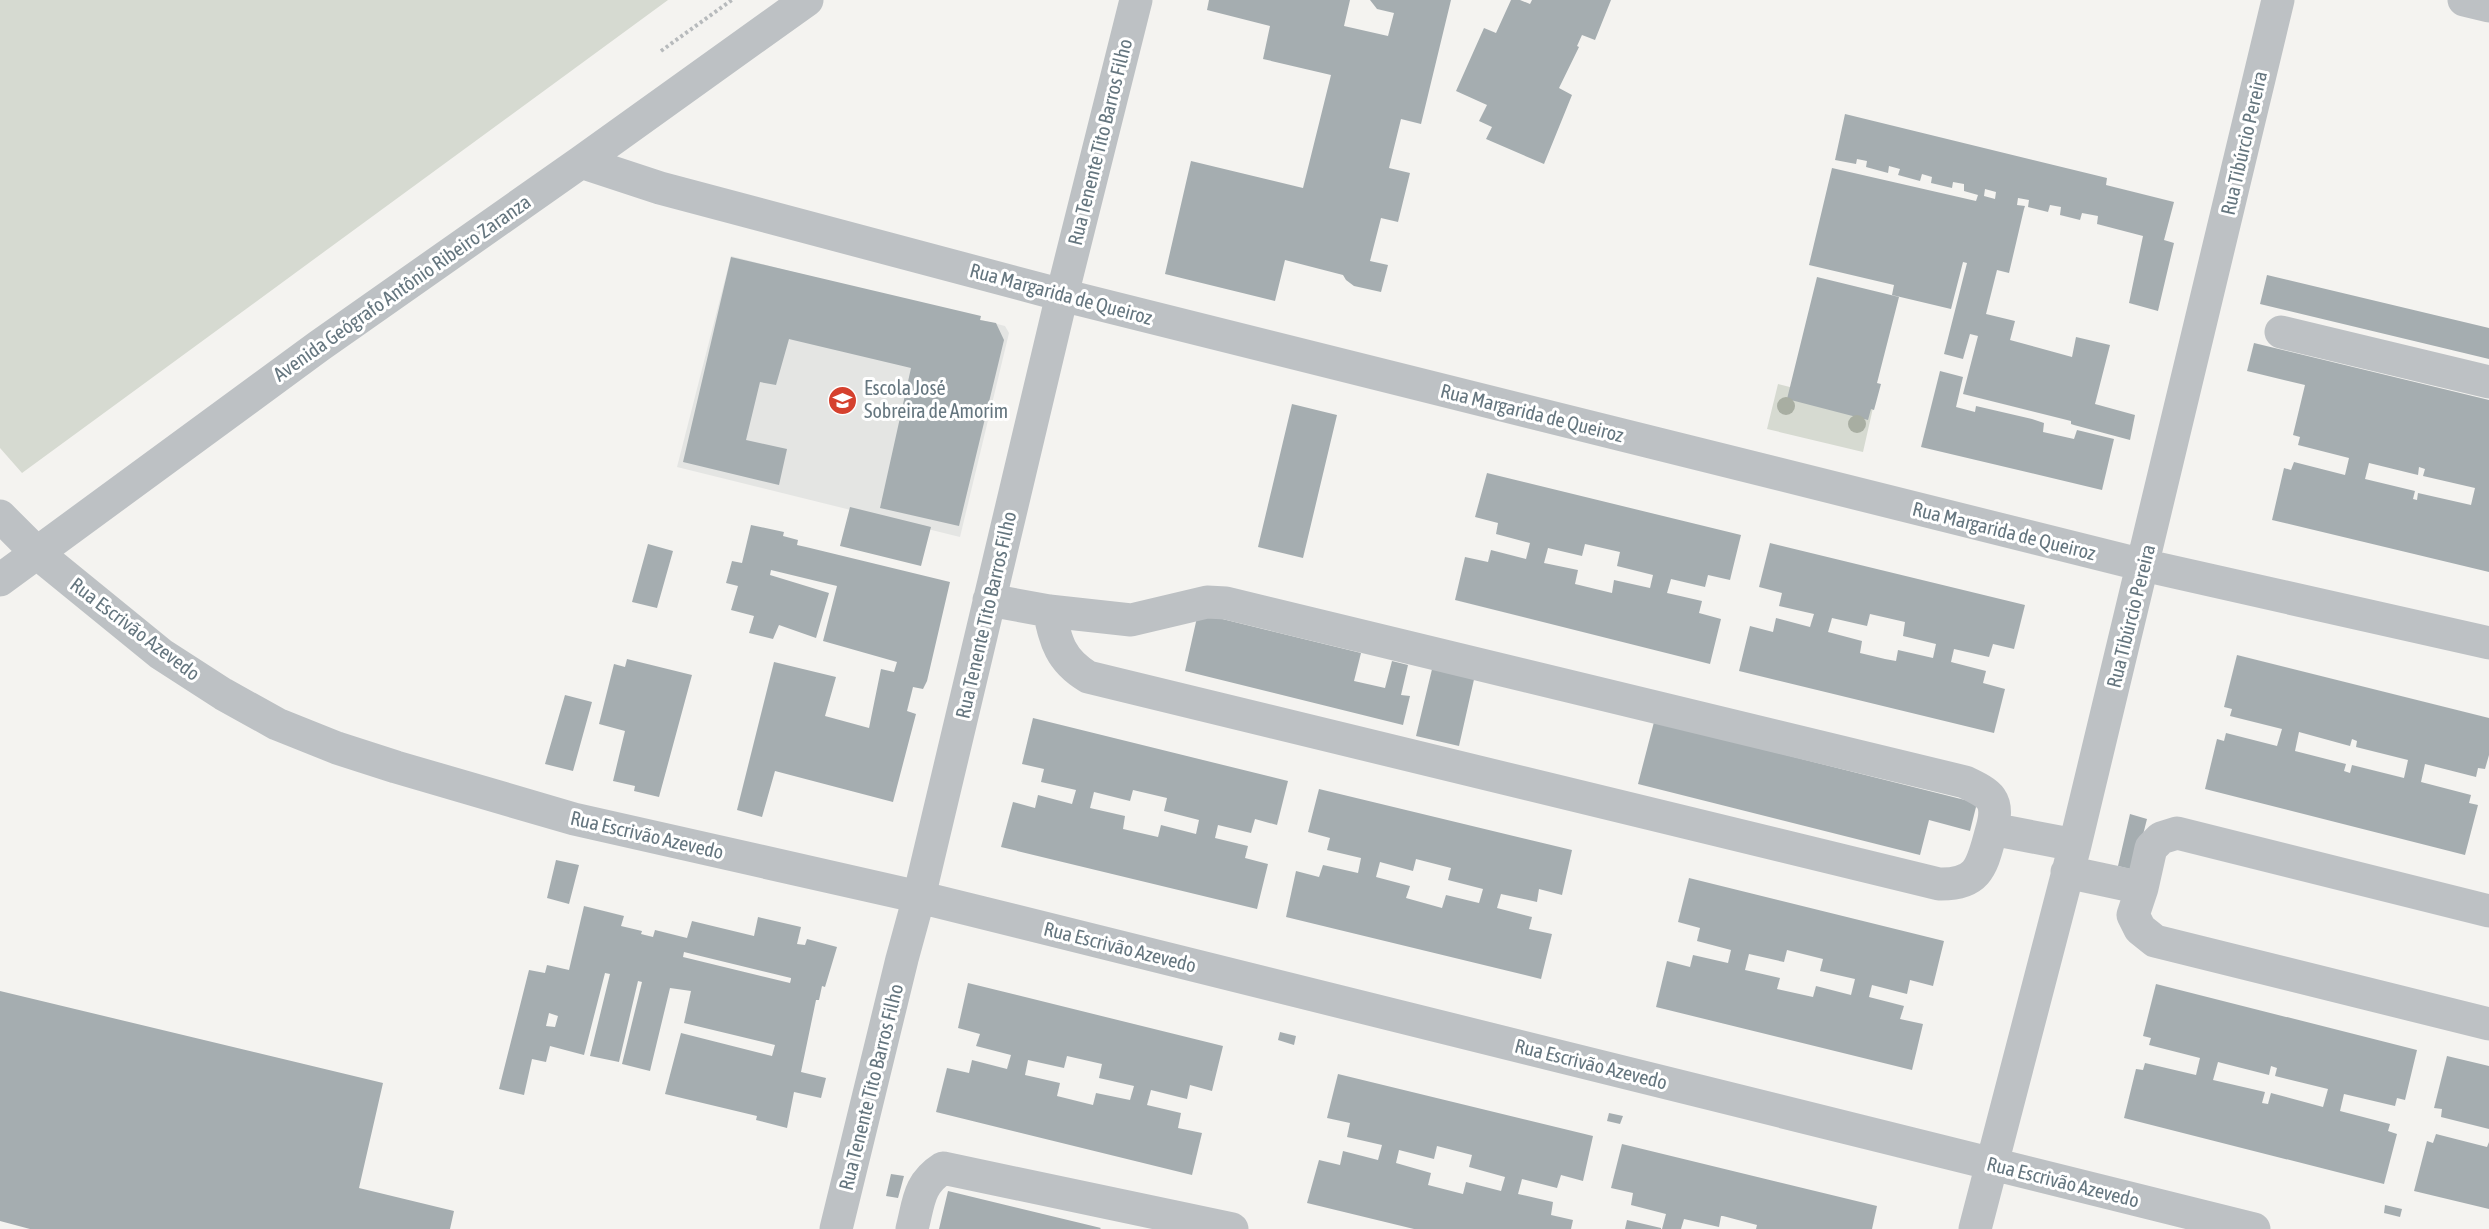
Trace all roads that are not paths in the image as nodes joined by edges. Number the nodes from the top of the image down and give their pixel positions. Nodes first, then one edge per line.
1 (807, 0) edge
2 (1136, 0) edge
3 (2278, 0) edge
4 (2464, 0) edge
5 (2489, 6) edge
6 (581, 162) junction
7 (1062, 296) junction
8 (2281, 332) dead end
9 (2489, 382) edge
10 (0, 516) edge
11 (37, 553) junction
12 (2143, 565) junction
13 (0, 580) edge
14 (989, 600) junction
15 (1049, 611) junction
16 (2489, 643) edge
17 (1992, 829) junction
18 (2071, 859) junction
19 (2142, 888) junction
20 (920, 897) junction
21 (2489, 911) edge
22 (2489, 1024) edge
23 (1990, 1164) junction
24 (836, 1229) edge
25 (912, 1229) edge
26 (1232, 1229) edge
27 (1975, 1229) edge
28 (2254, 1229) edge

1 - 6 street, Avenida Geógrafo Antônio Ribeiro Zaranza
2 - 7 street, Rua Tenente Tito Barros Filho
3 - 12 street, Rua Tibúrcio Pereira
4 - 5 street
6 - 7 street, Rua Margarida de Queiroz
6 - 11 street, Avenida Geógrafo Antônio Ribeiro Zaranza
7 - 12 street, Rua Margarida de Queiroz
7 - 14 street, Rua Tenente Tito Barros Filho
8 - 9 street
10 - 11 street, Rua Escrivão Azevedo
11 - 13 street, Avenida Geógrafo Antônio Ribeiro Zaranza
11 - 20 street, Rua Escrivão Azevedo
12 - 16 street, Rua Margarida de Queiroz
12 - 18 street, Rua Tibúrcio Pereira
14 - 15 street
14 - 20 street, Rua Tenente Tito Barros Filho
15 - 17 street
15 - 17 street
17 - 18 street
18 - 19 street
18 - 23 street, Rua Tibúrcio Pereira
19 - 21 street
19 - 22 street
20 - 23 street, Rua Escrivão Azevedo
20 - 24 street, Rua Tenente Tito Barros Filho
23 - 27 street, Rua Tibúrcio Pereira
23 - 28 street, Rua Escrivão Azevedo
25 - 26 street

